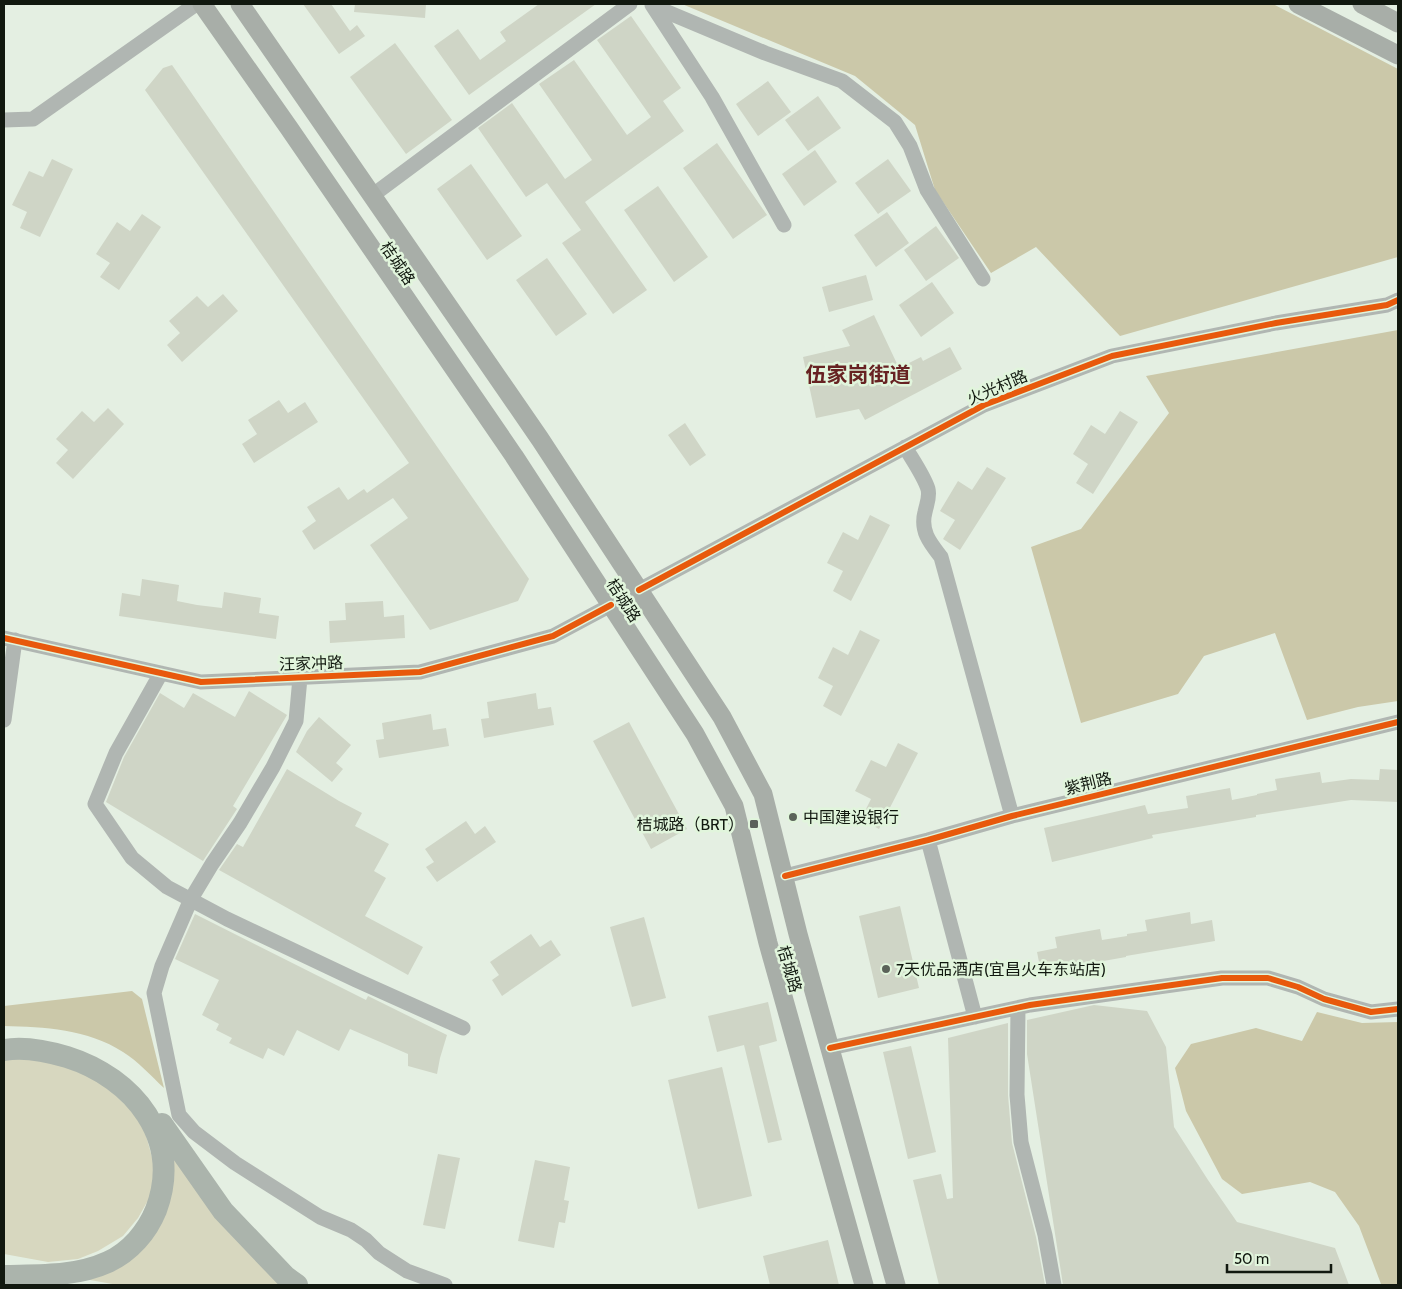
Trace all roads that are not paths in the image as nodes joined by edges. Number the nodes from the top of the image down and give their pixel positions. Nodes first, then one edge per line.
1 (196, 4) edge
2 (202, 4) edge
3 (240, 4) edge
4 (630, 4) edge
5 (1298, 4) edge
6 (1362, 4) edge
7 (652, 5) edge
8 (1398, 23) edge
9 (1398, 55) edge
10 (4, 120) edge
11 (373, 194) junction
12 (784, 225) dead end
13 (983, 279) dead end
14 (1398, 300) edge
15 (905, 447) junction
16 (639, 590) junction
17 (611, 605) junction
18 (9, 639) edge
19 (161, 673) junction
20 (300, 678) junction
21 (4, 720) edge
22 (1398, 722) edge
23 (1012, 816) junction
24 (928, 840) junction
25 (785, 876) junction
26 (190, 899) junction
27 (1018, 1008) junction
28 (1398, 1008) edge
29 (975, 1017) junction
30 (463, 1028) dead end
31 (4, 1039) edge
32 (830, 1048) junction
33 (4, 1050) edge
34 (4, 1277) edge
35 (49, 1285) edge
36 (296, 1285) edge
37 (445, 1285) edge
38 (864, 1285) edge
39 (896, 1285) edge
40 (1054, 1285) edge

1 - 10 street
2 - 17 main road, 桔城路
3 - 11 main road, 桔城路
4 - 11 street
5 - 9 main road
6 - 8 main road
7 - 12 street
7 - 13 street
11 - 16 main road, 桔城路
14 - 15 street, 火光村路
15 - 16 street, 火光村路
15 - 23 street
16 - 25 main road, 桔城路
17 - 20 street, 汪家冲路
17 - 38 main road, 桔城路
18 - 19 street, 汪家冲路
18 - 21 street
19 - 20 street, 汪家冲路
19 - 26 street
20 - 26 street
22 - 23 street, 紫荆路
23 - 24 street, 紫荆路
24 - 25 street, 紫荆路
24 - 29 street
25 - 32 main road, 桔城路
26 - 30 street
26 - 37 street
27 - 28 street
27 - 29 street
27 - 40 street
29 - 32 street
31 - 36 highway
32 - 39 main road, 桔城路
33 - 34 highway
34 - 35 highway

